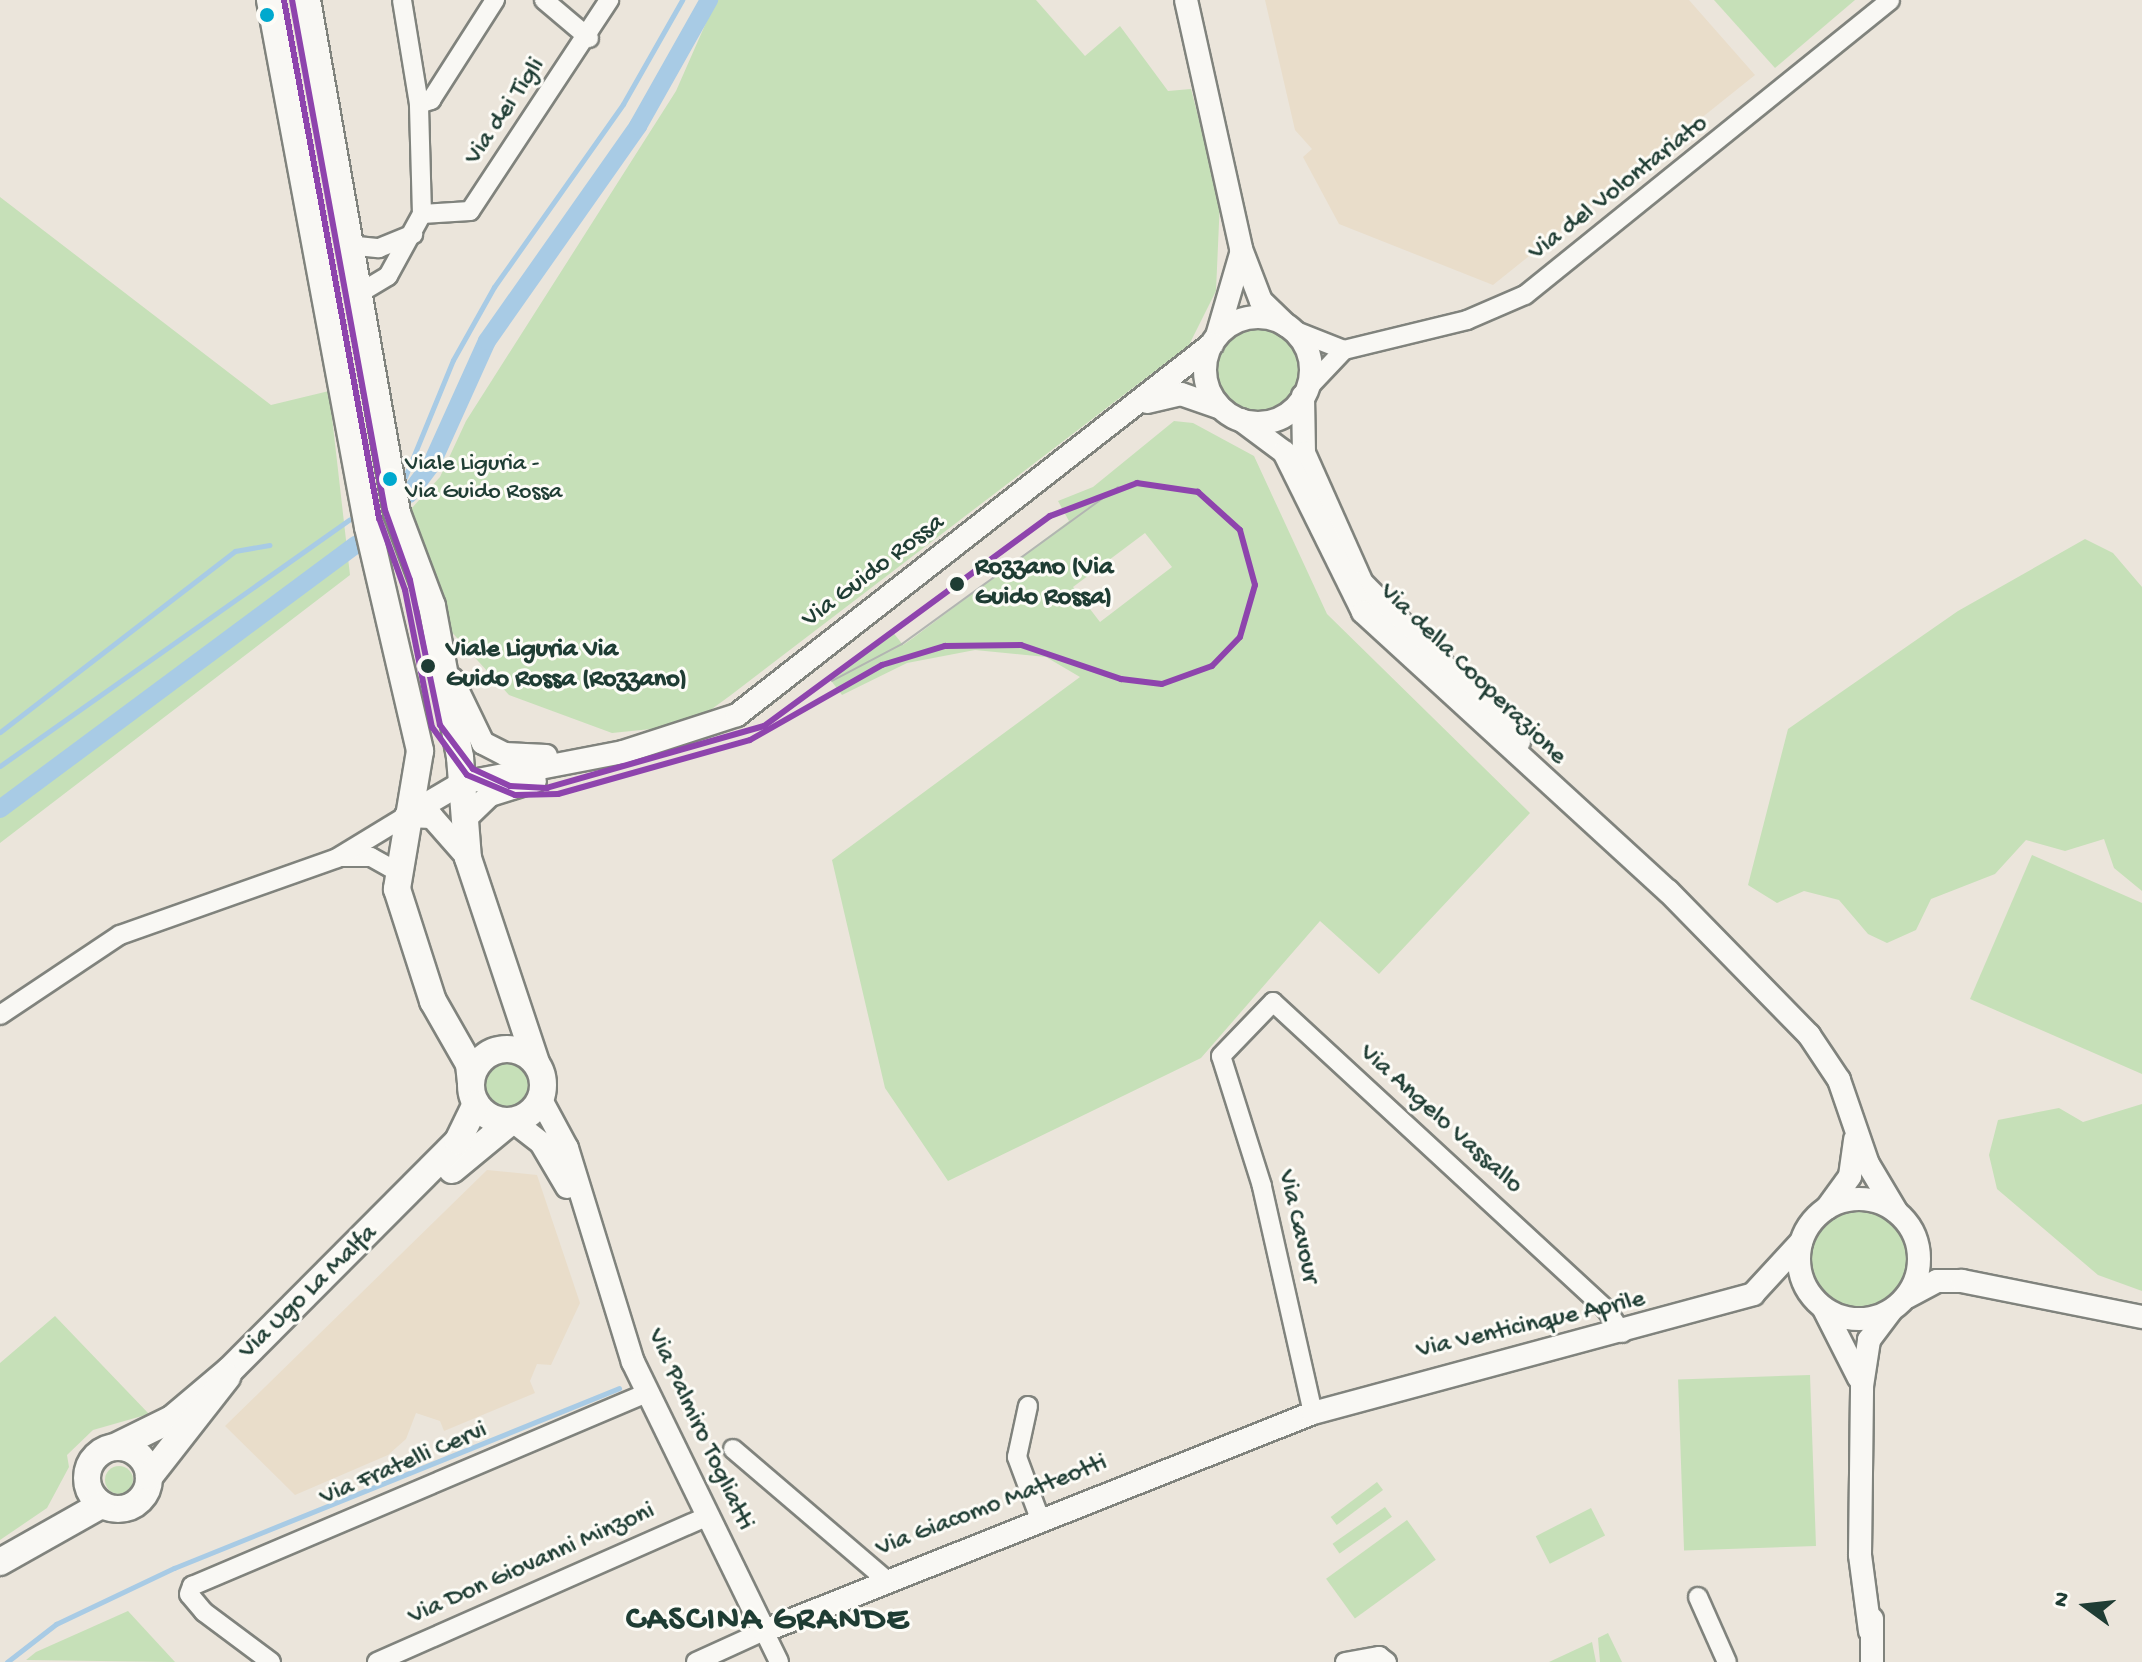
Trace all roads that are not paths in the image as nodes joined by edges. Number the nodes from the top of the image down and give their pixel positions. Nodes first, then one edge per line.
1 (270, 0) edge
2 (307, 0) edge
3 (402, 0) edge
4 (495, 0) edge
5 (544, 0) edge
6 (609, 0) edge
7 (1186, 0) edge
8 (1890, 0) edge
9 (589, 38) junction
10 (419, 104) junction
11 (422, 214) junction
12 (413, 234) junction
13 (348, 245) junction
14 (1241, 249) junction
15 (358, 294) junction
16 (1290, 328) junction
17 (1214, 341) junction
18 (1344, 350) junction
19 (1305, 392) junction
20 (1143, 404) junction
21 (1232, 415) junction
22 (440, 652) junction
23 (623, 752) junction
24 (462, 783) junction
25 (406, 816) junction
26 (467, 817) junction
27 (1611, 837) junction
28 (337, 858) junction
29 (468, 858) junction
30 (396, 871) junction
31 (0, 1015) edge
32 (1221, 1056) joint
33 (536, 1062) junction
34 (473, 1093) junction
35 (541, 1100) junction
36 (511, 1122) junction
37 (1854, 1130) junction
38 (1827, 1208) junction
39 (1896, 1211) junction
40 (387, 1216) junction
41 (582, 1216) junction
42 (1801, 1242) junction
43 (1917, 1243) junction
44 (1962, 1281) junction
45 (1761, 1290) junction
46 (1820, 1304) junction
47 (1899, 1304) junction
48 (2142, 1317) edge
49 (1622, 1333) junction
50 (230, 1370) junction
51 (1862, 1386) junction
52 (647, 1393) junction
53 (1028, 1406) dead end
54 (1313, 1413) junction
55 (115, 1447) junction
56 (733, 1449) dead end
57 (87, 1473) junction
58 (149, 1477) junction
59 (101, 1505) junction
60 (708, 1516) junction
61 (1040, 1519) junction
62 (40, 1533) junction
63 (0, 1562) edge
64 (885, 1579) junction
65 (1698, 1597) dead end
66 (764, 1631) junction
67 (271, 1662) edge
68 (377, 1662) edge
69 (696, 1662) edge
70 (779, 1662) edge
71 (1345, 1662) edge
72 (1387, 1662) edge
73 (1727, 1662) edge
74 (1872, 1662) edge

1 - 25 main road
2 - 13 main road
3 - 10 street, Via dei Tigli
4 - 10 street
5 - 9 street
6 - 9 street, Via dei Tigli
7 - 14 street
8 - 18 street, Via del Volontariato
9 - 11 street, Via dei Tigli
10 - 11 street, Via dei Tigli
11 - 12 street, Via dei Tigli
12 - 13 street
12 - 15 street, Via dei Tigli
13 - 15 main road
14 - 16 street
14 - 17 street
15 - 22 main road
16 - 17 street
16 - 18 street
16 - 19 street
17 - 20 street, Via Guido Rossa
17 - 21 street
18 - 19 street
19 - 21 street
19 - 27 street, Via della Cooperazione
20 - 21 street, Via Guido Rossa
20 - 23 street, Via Guido Rossa
21 - 27 street, Via della Cooperazione
22 - 23 street, Via Guido Rossa
22 - 24 main road
23 - 24 street, Via Guido Rossa
23 - 26 street, Via Guido Rossa
24 - 25 street, Via Guido Rossa
24 - 26 main road
25 - 28 street
25 - 29 street
25 - 30 main road
26 - 29 main road
27 - 37 street, Via della Cooperazione
28 - 30 street
28 - 31 street
29 - 33 main road
30 - 34 main road
32 - 49 street, Via Angelo Vassallo
32 - 54 street, Via Cavour
33 - 34 main road
33 - 35 main road
34 - 36 main road
34 - 40 main road, Via Ugo La Malfa
35 - 36 main road
35 - 41 street, Via Palmiro Togliatti
36 - 40 main road, Via Ugo La Malfa
36 - 41 street, Via Palmiro Togliatti
37 - 38 street, Via della Cooperazione
37 - 39 street, Via della Cooperazione
38 - 39 street
38 - 42 street
39 - 43 street
40 - 50 main road, Via Ugo La Malfa
41 - 52 street, Via Palmiro Togliatti
42 - 45 street
42 - 46 street
43 - 44 street
43 - 47 street
44 - 47 street
44 - 48 street
45 - 46 street
45 - 49 street, Via Venticinque Aprile
46 - 47 street
46 - 51 street
47 - 51 street
49 - 54 street, Via Venticinque Aprile
50 - 55 main road, Via Ugo La Malfa
50 - 58 main road, Via Ugo La Malfa
51 - 74 street
52 - 60 street, Via Palmiro Togliatti
52 - 67 street, Via Fratelli Cervi
53 - 61 street
54 - 61 street, Via Giacomo Matteotti
55 - 57 main road
55 - 58 main road
56 - 64 street
57 - 59 main road
57 - 62 main road
58 - 59 main road
59 - 62 main road
60 - 66 street, Via Palmiro Togliatti
60 - 68 street, Via Don Giovanni Minzoni
61 - 64 street, Via Giacomo Matteotti
62 - 63 main road
64 - 66 street, Via Giacomo Matteotti
65 - 73 street
66 - 69 street, Via Giacomo Matteotti
66 - 70 street, Via Palmiro Togliatti
71 - 72 street

